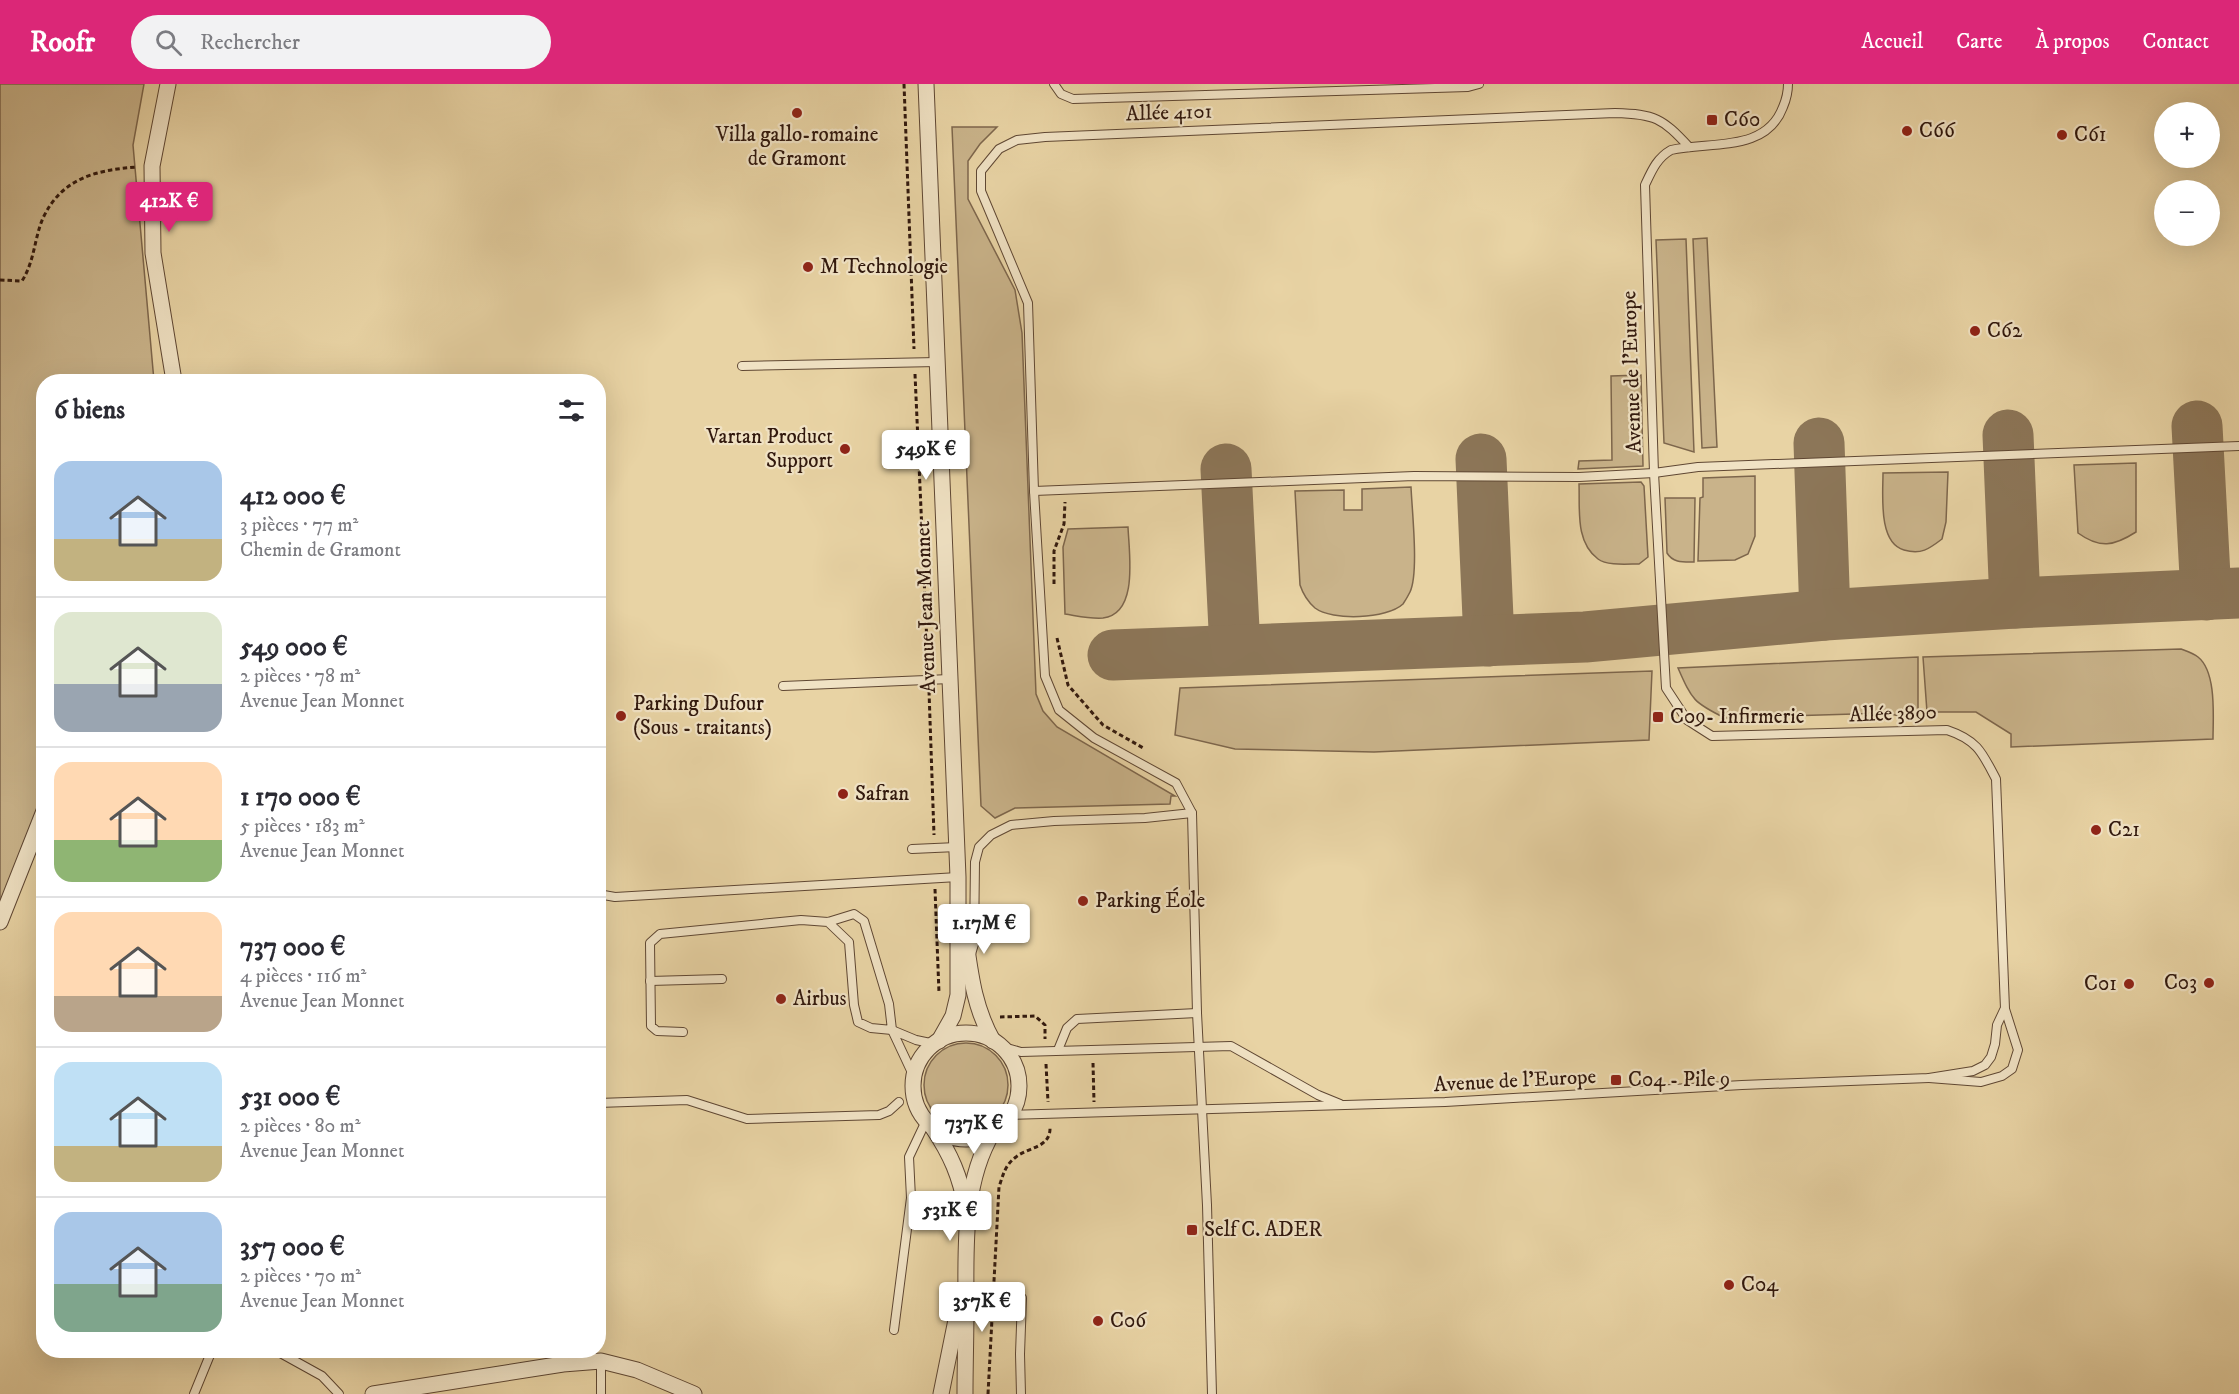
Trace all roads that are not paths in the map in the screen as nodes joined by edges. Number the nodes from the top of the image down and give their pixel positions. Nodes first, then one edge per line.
1 (168, 84) edge
2 (926, 84) edge
3 (1054, 84) edge
4 (1479, 84) edge
5 (1788, 84) edge
6 (1689, 147) junction
7 (937, 362) junction
8 (742, 366) dead end
9 (173, 374) edge
10 (2239, 446) edge
11 (1653, 473) junction
12 (1034, 491) junction
13 (950, 679) junction
14 (783, 686) dead end
15 (1666, 688) joint
16 (1192, 813) junction
17 (36, 831) edge
18 (957, 847) junction
19 (912, 849) dead end
20 (958, 877) junction
21 (606, 895) edge
22 (0, 922) edge
23 (828, 922) junction
24 (969, 962) junction
25 (722, 979) dead end
26 (650, 981) junction
27 (2005, 1009) junction
28 (1197, 1013) junction
29 (892, 1030) junction
30 (683, 1032) dead end
31 (937, 1042) junction
32 (997, 1043) junction
33 (1198, 1046) junction
34 (1058, 1050) junction
35 (914, 1077) junction
36 (1929, 1078) junction
37 (899, 1102) dead end
38 (606, 1103) edge
39 (1347, 1106) junction
40 (1201, 1110) junction
41 (1011, 1115) junction
42 (929, 1124) junction
43 (993, 1132) junction
44 (967, 1214) junction
45 (965, 1272) junction
46 (1022, 1298) dead end
47 (894, 1330) dead end
48 (209, 1358) edge
49 (289, 1358) edge
50 (602, 1361) junction
51 (194, 1394) edge
52 (339, 1394) edge
53 (373, 1394) edge
54 (601, 1394) edge
55 (694, 1394) edge
56 (941, 1394) edge
57 (966, 1394) edge
58 (1022, 1394) edge
59 (1212, 1394) edge

1 - 9 street
2 - 7 street, Avenue Jean Monnet
3 - 4 lane
5 - 6 lane, Avenue de l'Europe
6 - 11 lane, Avenue de l'Europe
6 - 12 lane, Allée 4101
7 - 8 lane
7 - 13 street, Avenue Jean Monnet
10 - 11 lane
11 - 12 lane
11 - 15 lane, Avenue de l'Europe
12 - 16 lane, Allée 4101
13 - 14 lane
13 - 18 street, Avenue Jean Monnet
15 - 27 lane, Allée 3890
16 - 24 lane
16 - 28 lane
17 - 22 street
18 - 19 lane
18 - 20 street, Avenue Jean Monnet
20 - 21 lane
20 - 24 street, Avenue Jean Monnet
20 - 31 street, Avenue Jean Monnet
23 - 26 lane
23 - 29 lane
23 - 29 lane
24 - 32 street, Avenue Jean Monnet
25 - 26 lane
26 - 30 lane
27 - 36 lane
27 - 36 lane
28 - 33 lane
28 - 34 lane
29 - 31 lane
29 - 35 lane
31 - 32 street
31 - 35 street
32 - 34 lane
32 - 41 street
33 - 34 lane
33 - 39 lane
33 - 40 lane
35 - 42 street
36 - 39 lane, Avenue de l'Europe
37 - 38 lane
39 - 40 lane, Avenue de l'Europe
40 - 41 lane, Avenue de l'Europe
40 - 59 lane
41 - 43 street
42 - 43 street
42 - 44 street
42 - 47 lane
43 - 44 street
44 - 45 street
45 - 56 street
45 - 57 street
46 - 58 lane
48 - 51 lane
49 - 52 lane
50 - 53 street
50 - 54 lane
50 - 55 street

